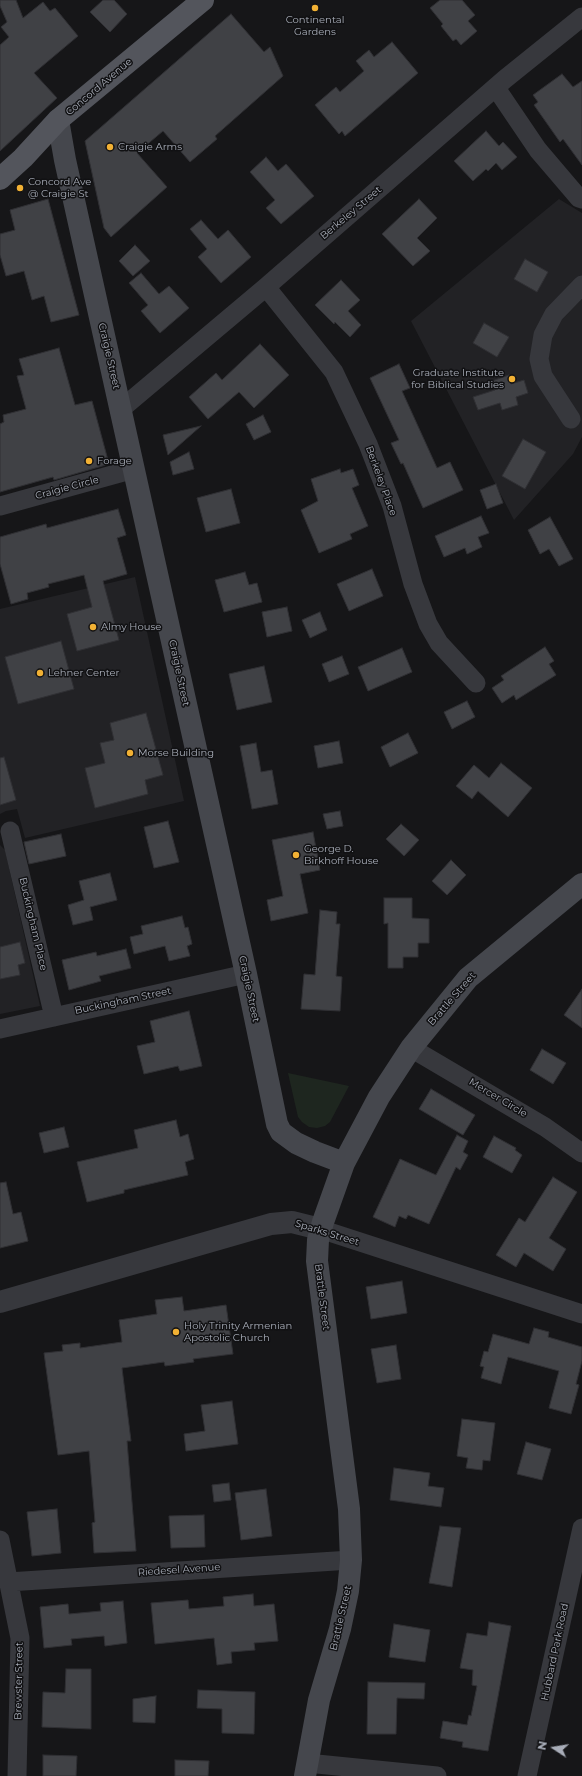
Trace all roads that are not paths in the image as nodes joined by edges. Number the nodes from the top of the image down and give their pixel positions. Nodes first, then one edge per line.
1 (204, 0) edge
2 (582, 17) edge
3 (496, 88) junction
4 (58, 120) junction
5 (0, 179) edge
6 (581, 199) edge
7 (582, 285) edge
8 (266, 287) junction
9 (121, 409) junction
10 (571, 419) dead end
11 (134, 469) junction
12 (0, 506) edge
13 (476, 684) dead end
14 (10, 831) dead end
15 (582, 884) edge
16 (246, 974) junction
17 (54, 1017) junction
18 (0, 1029) edge
19 (411, 1048) junction
20 (582, 1153) edge
21 (344, 1163) junction
22 (320, 1229) junction
23 (0, 1302) edge
24 (582, 1314) edge
25 (582, 1528) edge
26 (0, 1540) edge
27 (351, 1560) junction
28 (8, 1582) junction
29 (306, 1770) edge
30 (16, 1776) edge
31 (437, 1776) edge
32 (527, 1776) edge

1 - 4 main road, Concord Avenue
2 - 3 street, Berkeley Street
3 - 6 street
3 - 8 street, Berkeley Street
4 - 5 main road, Concord Avenue
4 - 9 main road, Craigie Street
7 - 10 street
8 - 9 street, Berkeley Street
8 - 13 street, Berkeley Place
9 - 11 main road, Craigie Street
11 - 12 street, Craigie Circle
11 - 16 main road, Craigie Street
14 - 17 street, Buckingham Place
15 - 19 main road, Brattle Street
16 - 17 street, Buckingham Street
16 - 21 main road, Craigie Street
17 - 18 street, Buckingham Street
19 - 20 street, Mercer Circle
19 - 21 main road, Brattle Street
21 - 22 main road, Brattle Street
22 - 23 street, Sparks Street
22 - 24 street, Sparks Street
22 - 27 main road, Brattle Street
25 - 32 street, Hubbard Park Road
26 - 28 street, Brewster Street
27 - 28 street, Riedesel Avenue
27 - 29 main road, Brattle Street
28 - 30 street, Brewster Street
29 - 31 street

